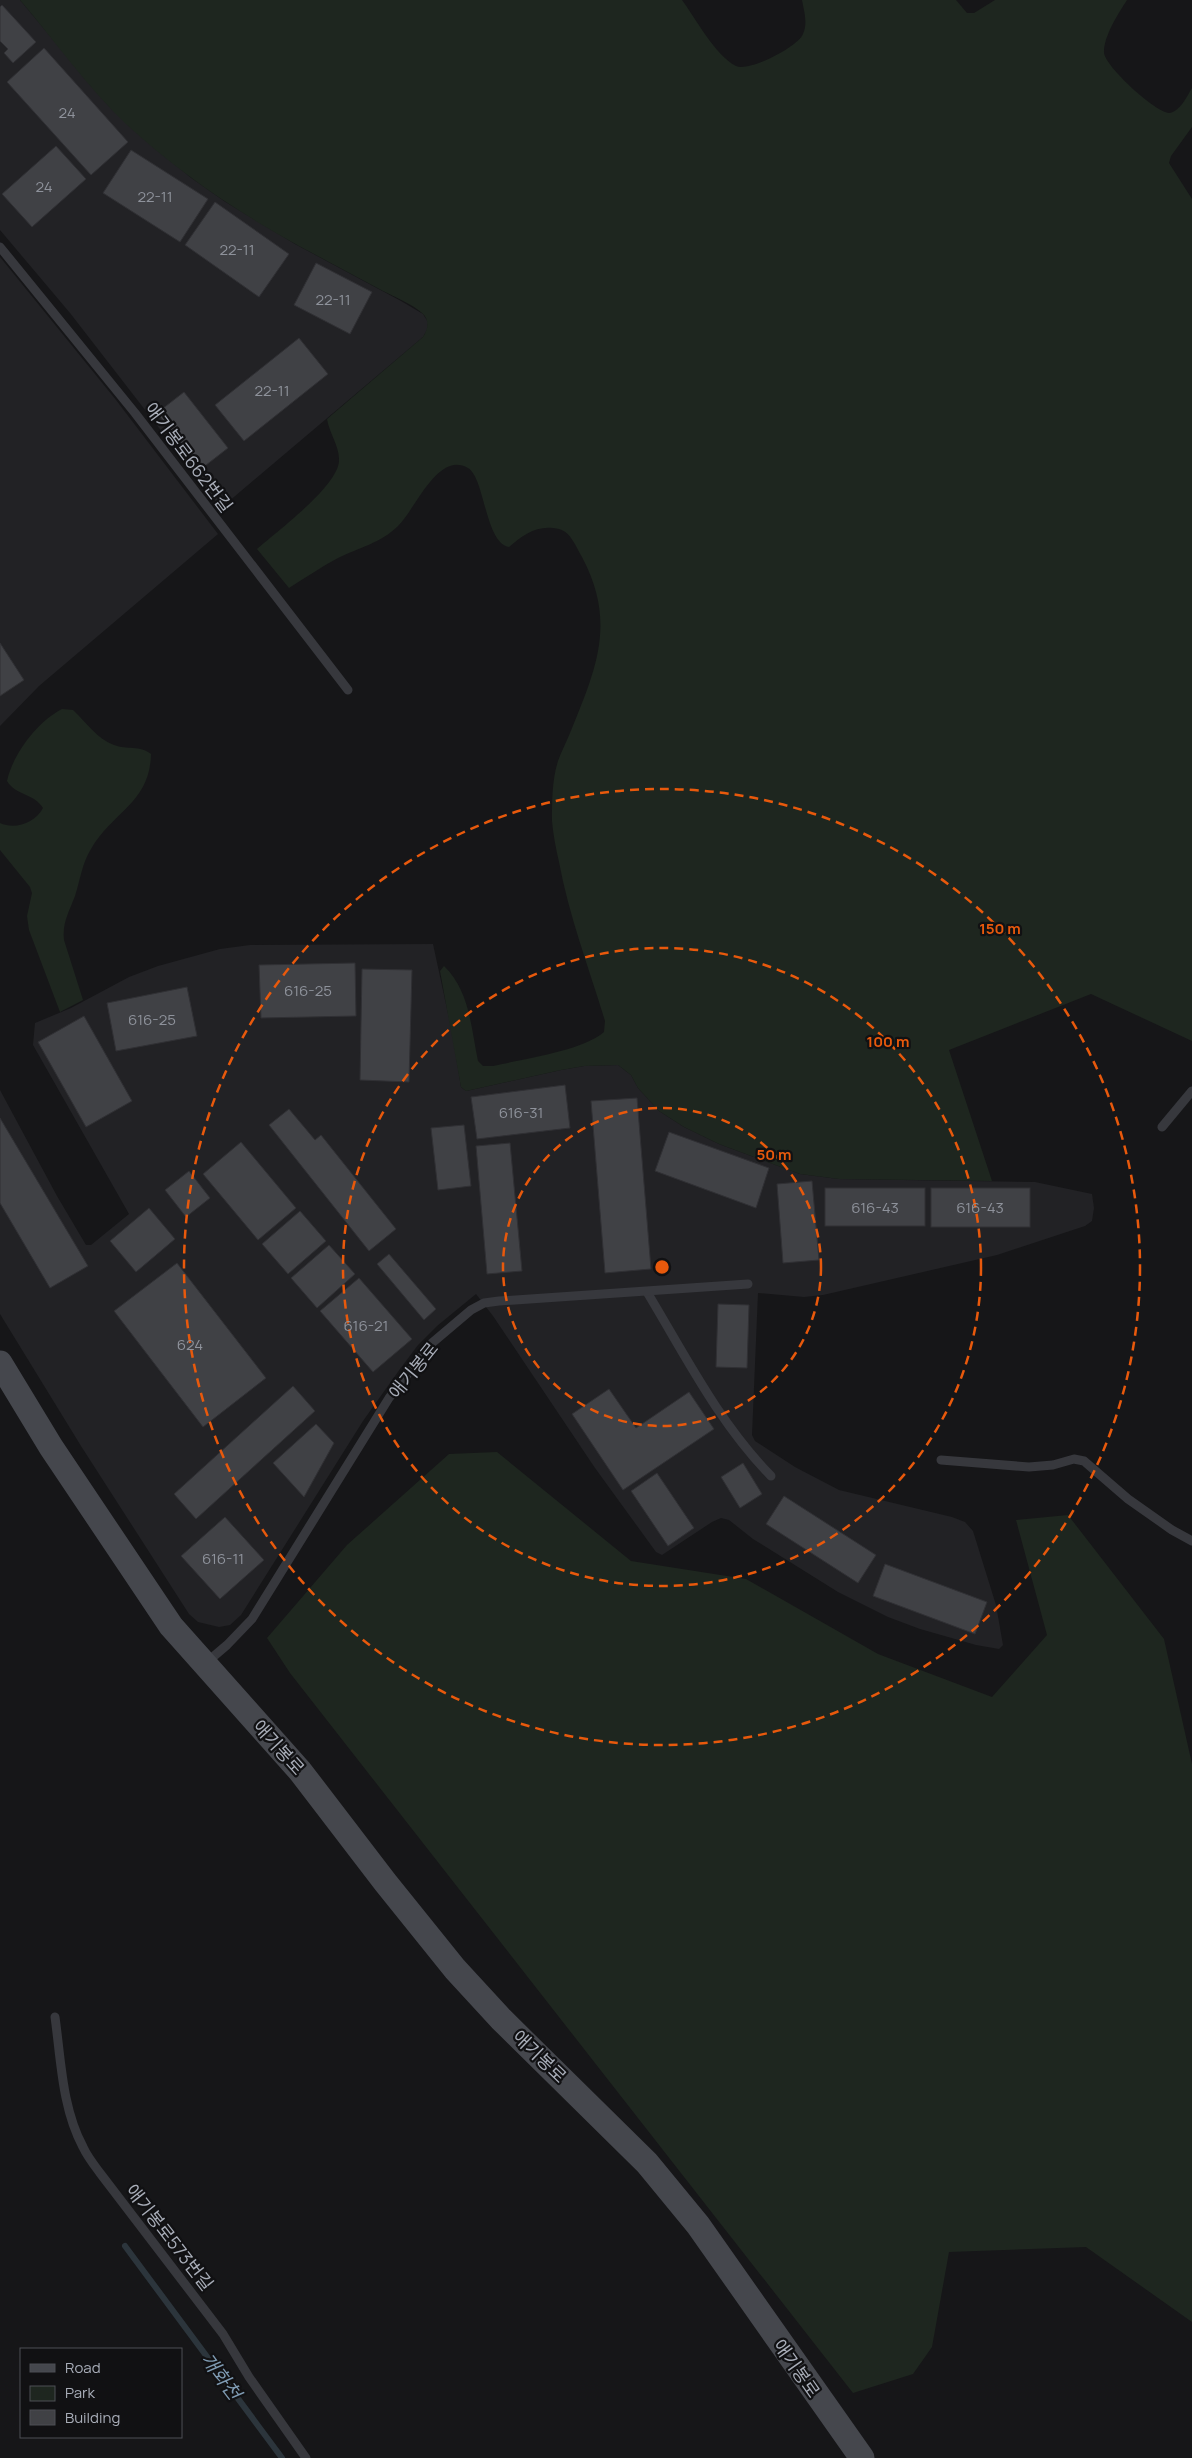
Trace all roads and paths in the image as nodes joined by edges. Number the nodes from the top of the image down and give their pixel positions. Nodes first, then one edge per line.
1 (0, 247) edge
2 (348, 690) dead end
3 (1192, 1091) edge
4 (1162, 1127) dead end
5 (748, 1284) dead end
6 (647, 1292) junction
7 (0, 1362) edge
8 (941, 1460) dead end
9 (771, 1476) dead end
10 (1192, 1541) edge
11 (204, 1664) junction
12 (56, 2017) dead end
13 (306, 2458) edge
14 (862, 2458) edge

1 - 2 lane, 애기봉로662번길
3 - 4 lane
5 - 6 lane, 애기봉로
6 - 9 lane
6 - 11 lane, 애기봉로
7 - 11 main road, 애기봉로
8 - 10 lane
11 - 14 main road, 애기봉로
12 - 13 lane, 애기봉로573번길

